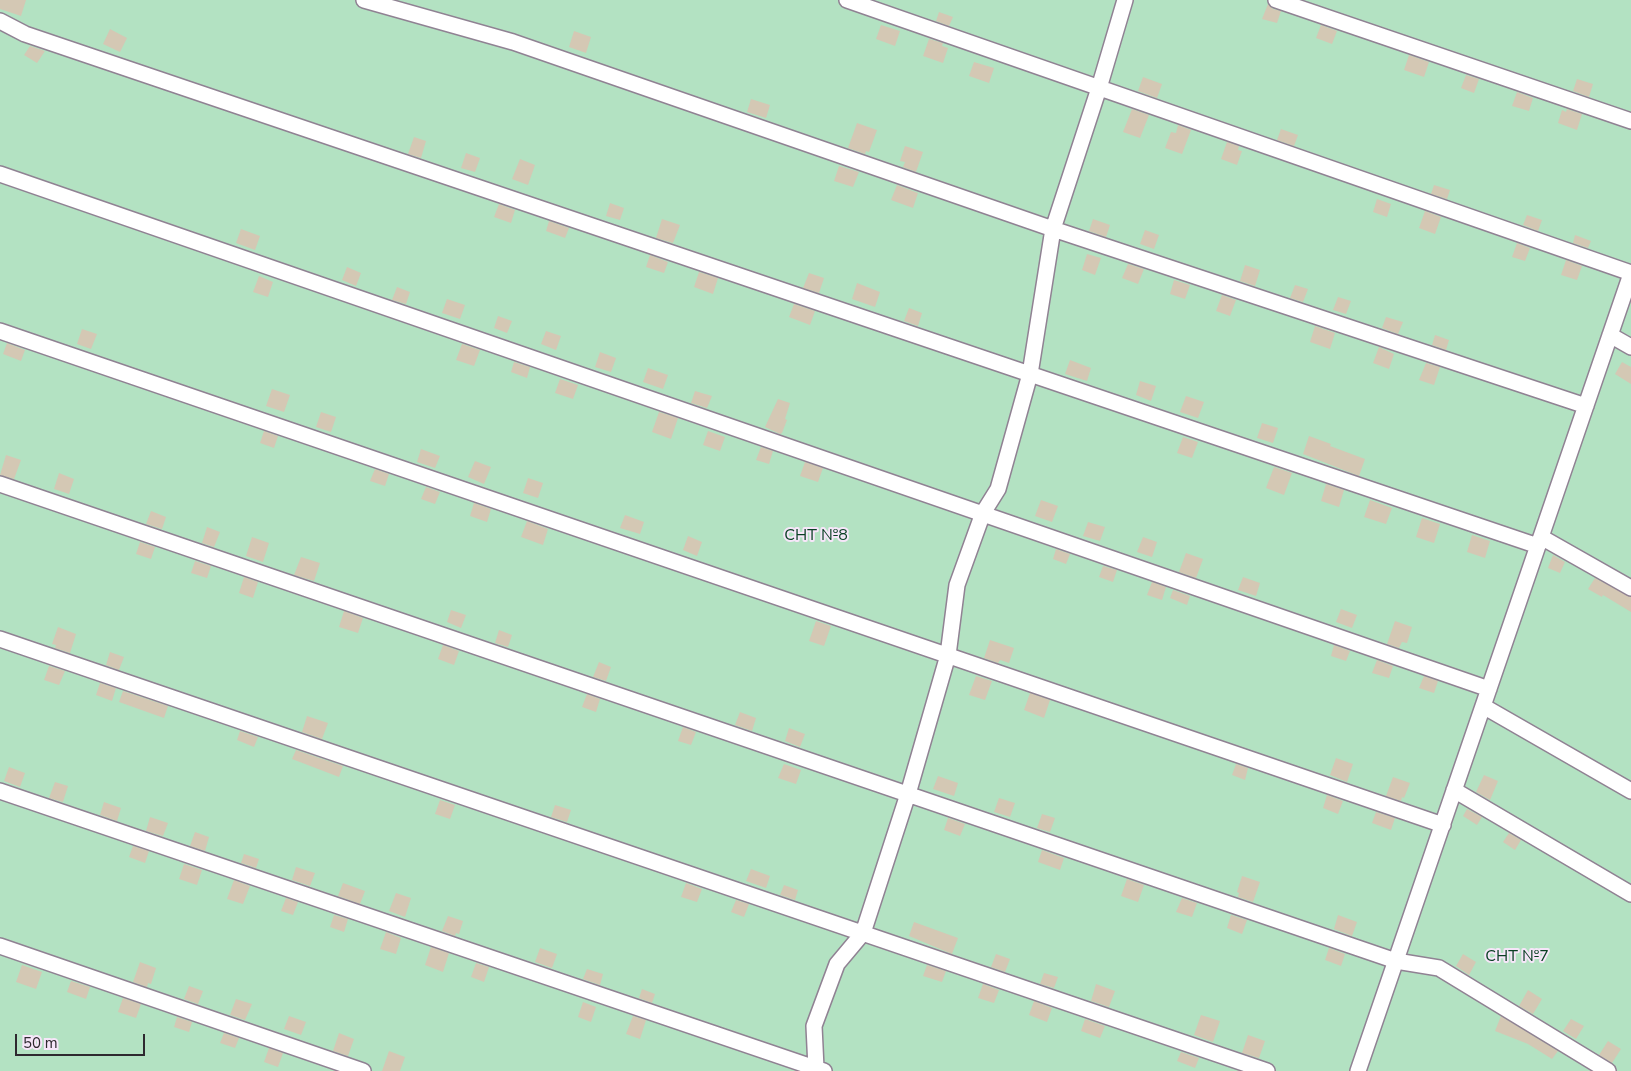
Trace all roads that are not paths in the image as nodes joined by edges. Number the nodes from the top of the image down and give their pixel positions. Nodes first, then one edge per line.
1 (364, 0) edge
2 (847, 0) edge
3 (1125, 0) edge
4 (1276, 0) edge
5 (0, 21) edge
6 (1099, 88) junction
7 (1631, 121) edge
8 (0, 174) edge
9 (1053, 229) junction
10 (1631, 273) edge
11 (0, 331) edge
12 (1610, 335) junction
13 (1631, 348) edge
14 (1030, 374) junction
15 (1586, 406) junction
16 (0, 484) edge
17 (983, 513) junction
18 (1539, 542) junction
19 (1631, 588) edge
20 (0, 639) edge
21 (948, 655) junction
22 (1489, 689) junction
23 (1483, 706) junction
24 (1454, 790) junction
25 (0, 791) edge
26 (1631, 791) edge
27 (908, 794) junction
28 (1443, 824) junction
29 (1631, 894) edge
30 (863, 933) junction
31 (0, 946) edge
32 (1396, 961) junction
33 (821, 1070) edge
34 (363, 1071) edge
35 (1267, 1071) edge
36 (1358, 1071) edge
37 (1608, 1071) edge

1 - 9 street
2 - 6 street
3 - 6 street
4 - 7 street
5 - 14 street
6 - 9 street
6 - 10 street
8 - 17 street
9 - 14 street
9 - 15 street
10 - 12 street
11 - 21 street
12 - 13 street
12 - 15 street
14 - 17 street
14 - 18 street
15 - 18 street
16 - 27 street
17 - 21 street
17 - 22 street
18 - 19 street
18 - 22 street
20 - 30 street
21 - 27 street
21 - 28 street
22 - 23 street
23 - 24 street
23 - 26 street
24 - 28 street
24 - 29 street
25 - 33 street
27 - 30 street
27 - 32 street
28 - 32 street
30 - 33 street
30 - 35 street
31 - 34 street
32 - 36 street
32 - 37 street

